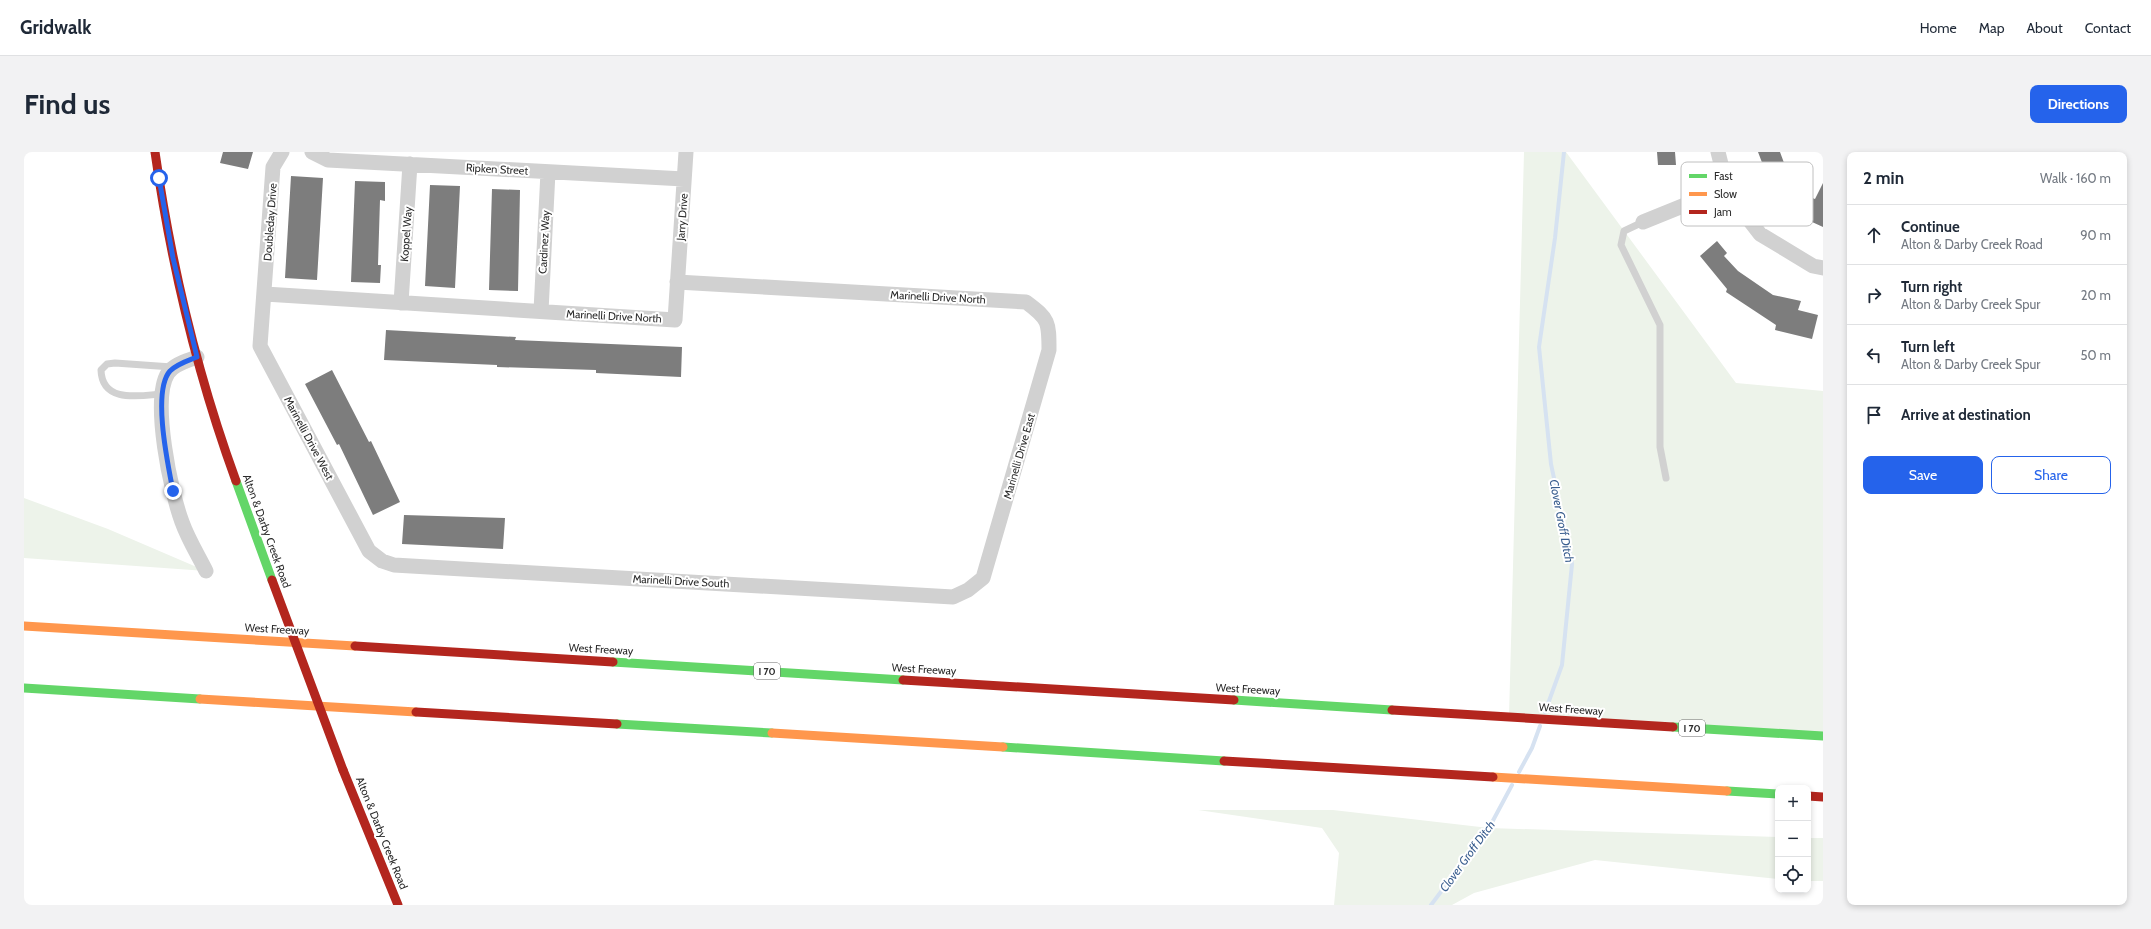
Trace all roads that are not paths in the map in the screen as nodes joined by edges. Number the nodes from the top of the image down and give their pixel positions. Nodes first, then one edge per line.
1 (155, 152) edge
2 (282, 152) edge
3 (312, 152) edge
4 (686, 152) edge
5 (1718, 152) edge
6 (1721, 162) edge
7 (410, 164) junction
8 (548, 172) junction
9 (684, 179) junction
10 (1681, 207) edge
11 (1643, 222) joint
12 (1754, 226) edge
13 (1823, 268) edge
14 (677, 282) junction
15 (265, 294) junction
16 (401, 303) junction
17 (541, 312) junction
18 (1043, 314) joint
19 (197, 357) junction
20 (174, 367) junction
21 (161, 394) junction
22 (1666, 478) dead end
23 (394, 565) joint
24 (206, 571) dead end
25 (968, 590) joint
26 (24, 626) edge
27 (24, 688) edge
28 (1823, 736) edge
29 (1775, 794) edge
30 (1811, 796) edge
31 (1823, 797) edge
32 (398, 905) edge

1 - 19 main road, Alton & Darby Creek Road
2 - 15 street, Doubleday Drive
3 - 7 street, Ripken Street
4 - 9 street, Jarry Drive
5 - 6 street
7 - 8 street, Ripken Street
7 - 16 street, Koppel Way
8 - 9 street, Ripken Street
8 - 17 street, Cardinez Way
9 - 14 street, Jarry Drive
10 - 11 street
11 - 22 lane
12 - 13 street
14 - 17 street, Marinelli Drive North
14 - 18 street, Marinelli Drive North
15 - 16 street, Marinelli Drive North
15 - 23 street, Marinelli Drive West
16 - 17 street, Marinelli Drive North
18 - 25 street, Marinelli Drive East
19 - 20 street
19 - 32 main road, Alton & Darby Creek Road, bridge
20 - 21 street
20 - 21 lane
21 - 24 street
23 - 25 street, Marinelli Drive South
26 - 28 main road, West Freeway / I 70
27 - 29 main road
30 - 31 main road

